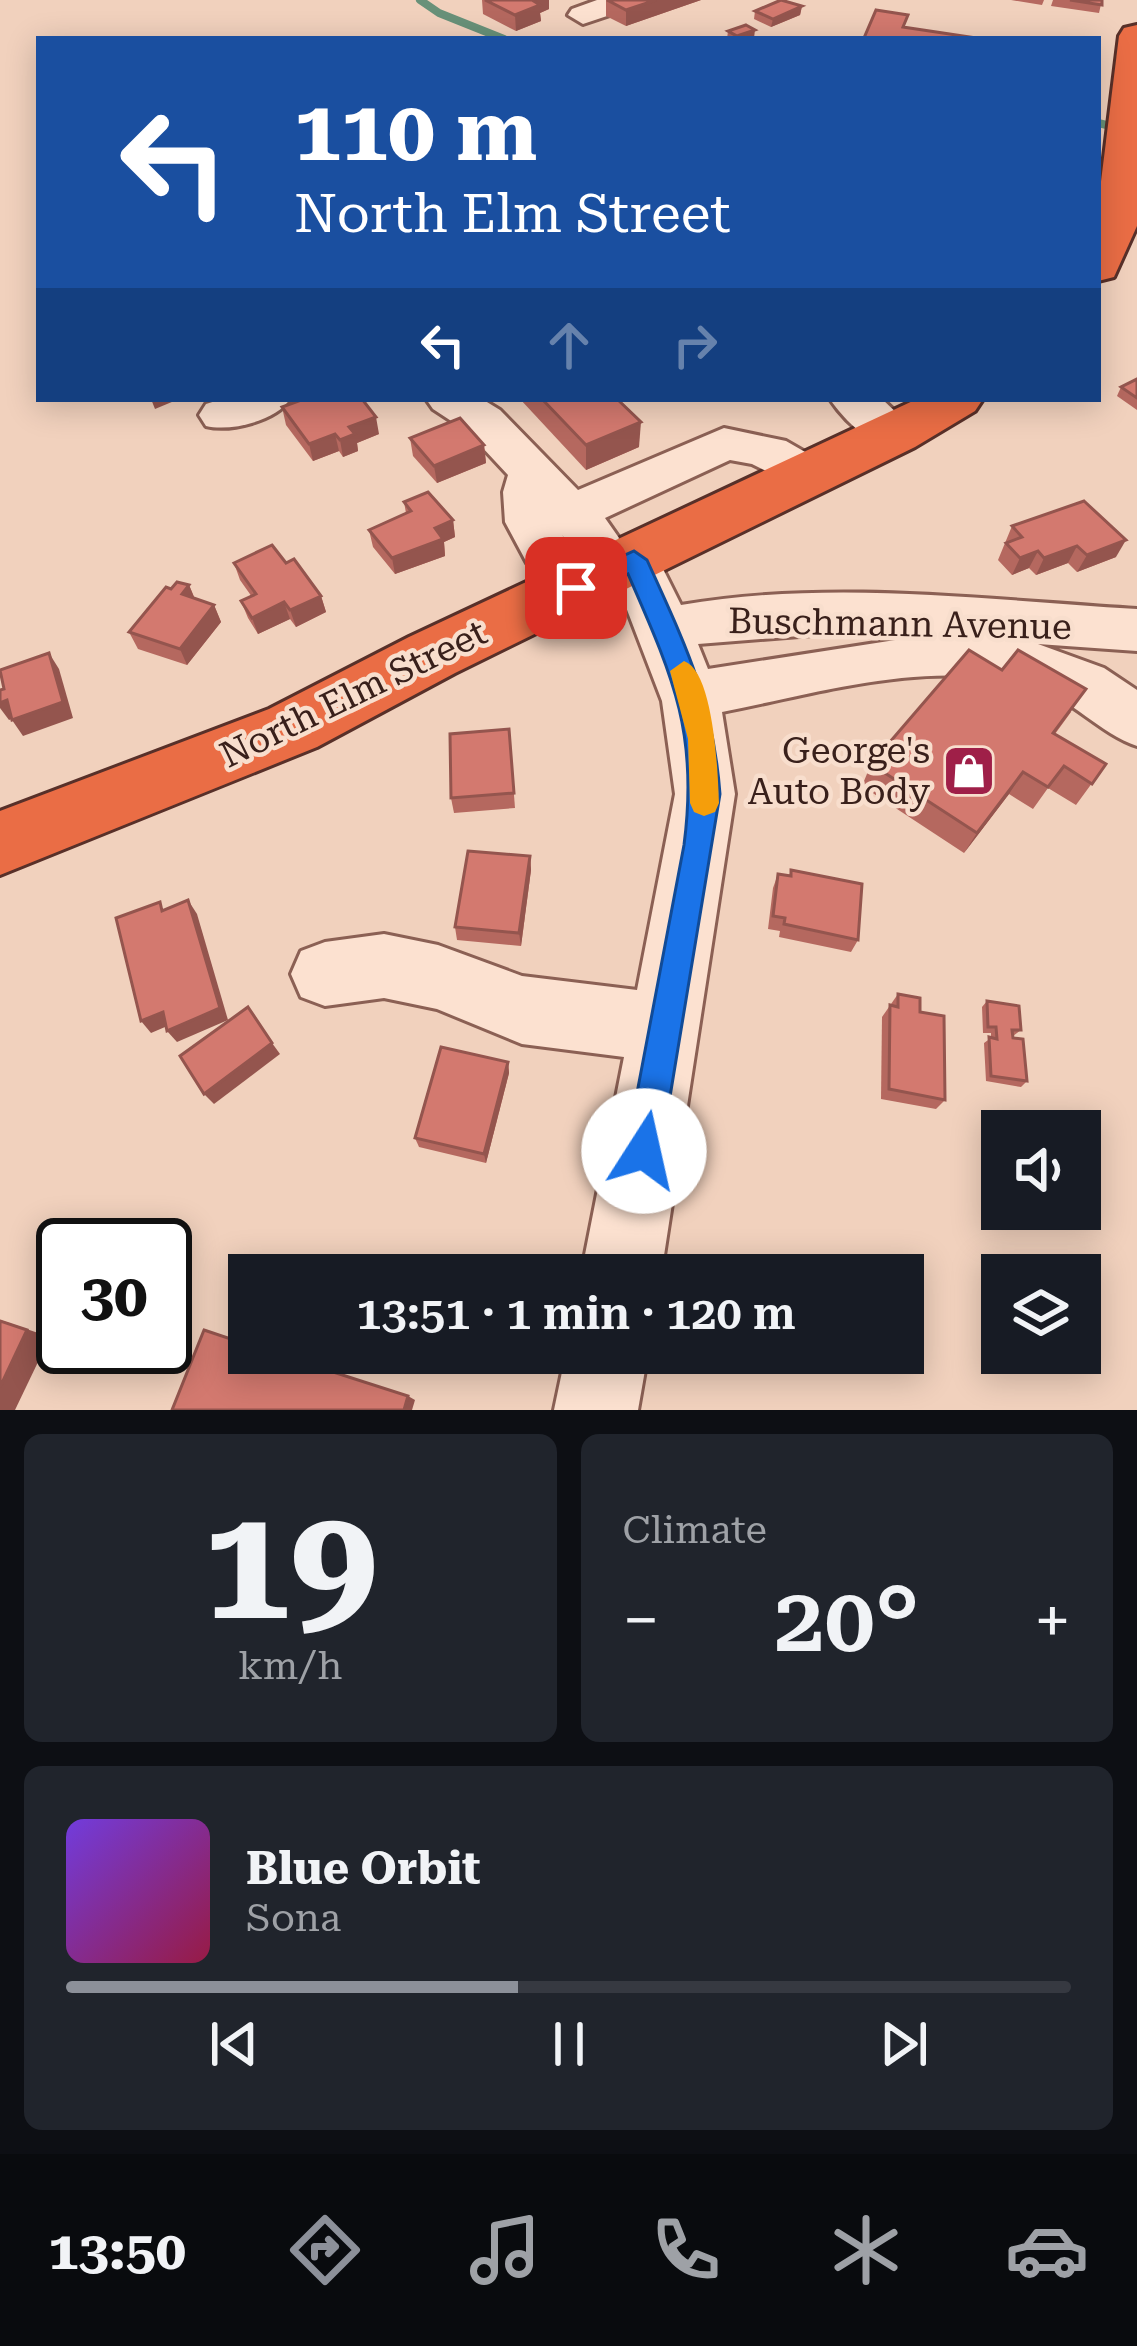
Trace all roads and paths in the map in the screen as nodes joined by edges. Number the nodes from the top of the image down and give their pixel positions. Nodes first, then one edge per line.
1 (626, 0) edge
2 (583, 15) dead end
3 (1137, 36) edge
4 (1130, 112) edge
5 (1101, 260) edge
6 (259, 402) edge
7 (454, 402) edge
8 (943, 402) edge
9 (222, 415) dead end
10 (875, 416) edge
11 (532, 474) junction
12 (809, 476) junction
13 (569, 514) junction
14 (611, 571) junction
15 (1066, 626) junction
16 (665, 629) junction
17 (1137, 630) edge
18 (887, 639) junction
19 (1082, 682) junction
20 (692, 695) junction
21 (1137, 722) edge
22 (0, 843) edge
23 (325, 974) dead end
24 (666, 1028) junction
25 (625, 1254) edge
26 (603, 1374) edge
27 (596, 1410) edge

1 - 2 street
3 - 4 highway
4 - 5 highway
6 - 9 street
7 - 11 street
8 - 10 highway, North Elm Street
10 - 12 highway, North Elm Street
11 - 13 street
11 - 14 street
12 - 13 street
12 - 14 highway, North Elm Street
13 - 14 street
14 - 16 street
14 - 22 highway, North Elm Street
15 - 17 street, Buschmann Avenue
15 - 18 street, Buschmann Avenue
15 - 19 street
16 - 18 street, Buschmann Avenue
16 - 20 street
18 - 19 street
18 - 20 street
19 - 21 street
20 - 24 street
23 - 24 street
24 - 25 street
26 - 27 street

